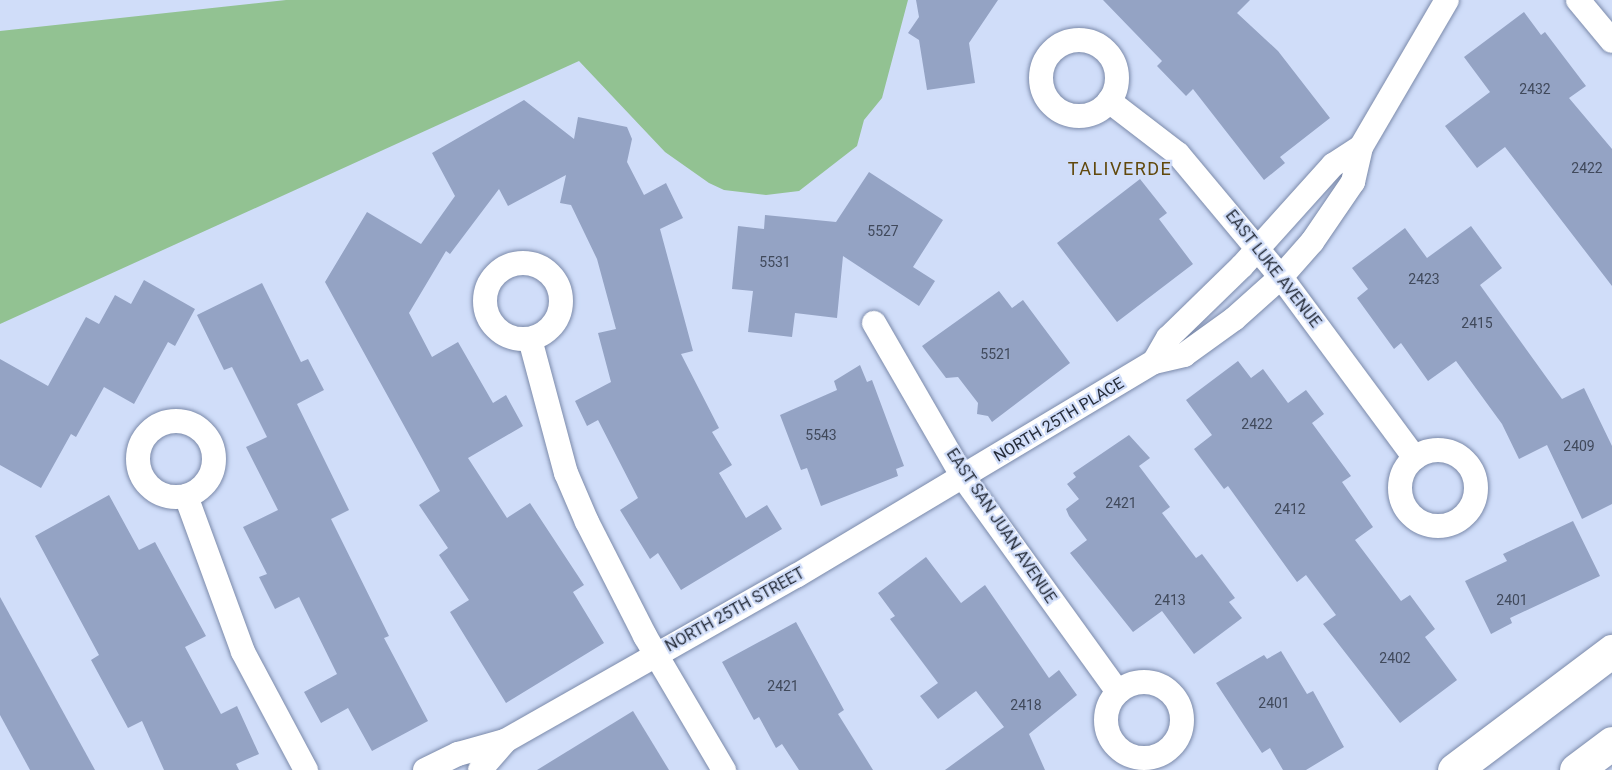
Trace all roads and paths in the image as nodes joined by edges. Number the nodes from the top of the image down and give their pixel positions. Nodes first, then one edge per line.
1 (1447, 0) edge
2 (1578, 0) edge
3 (1612, 41) edge
4 (1109, 101) dead end
5 (1361, 147) junction
6 (1258, 248) junction
7 (1281, 277) junction
8 (874, 323) dead end
9 (530, 339) dead end
10 (1154, 362) junction
11 (1415, 458) dead end
12 (963, 477) junction
13 (186, 496) dead end
14 (1612, 651) edge
15 (657, 654) junction
16 (1118, 692) dead end
17 (505, 741) junction
18 (1612, 742) edge
19 (306, 770) edge
20 (425, 770) edge
21 (480, 770) edge
22 (724, 770) edge
23 (1455, 770) edge
24 (1576, 770) edge

1 - 5 street
2 - 3 street
4 - 6 street, EAST LUKE AVENUE
5 - 6 street
5 - 7 street
6 - 7 street, EAST LUKE AVENUE
6 - 10 street, NORTH 25TH PLACE
7 - 10 street, NORTH 25TH PLACE
7 - 11 street, EAST LUKE AVENUE
8 - 12 street, EAST SAN JUAN AVENUE
9 - 15 street
10 - 12 street, NORTH 25TH PLACE
12 - 15 street, NORTH 25TH STREET
12 - 16 street, EAST SAN JUAN AVENUE
13 - 19 street
14 - 23 main road
15 - 17 street, NORTH 25TH STREET
15 - 22 street
17 - 20 street, NORTH 25TH STREET
17 - 21 street, NORTH 25TH STREET
18 - 24 main road

